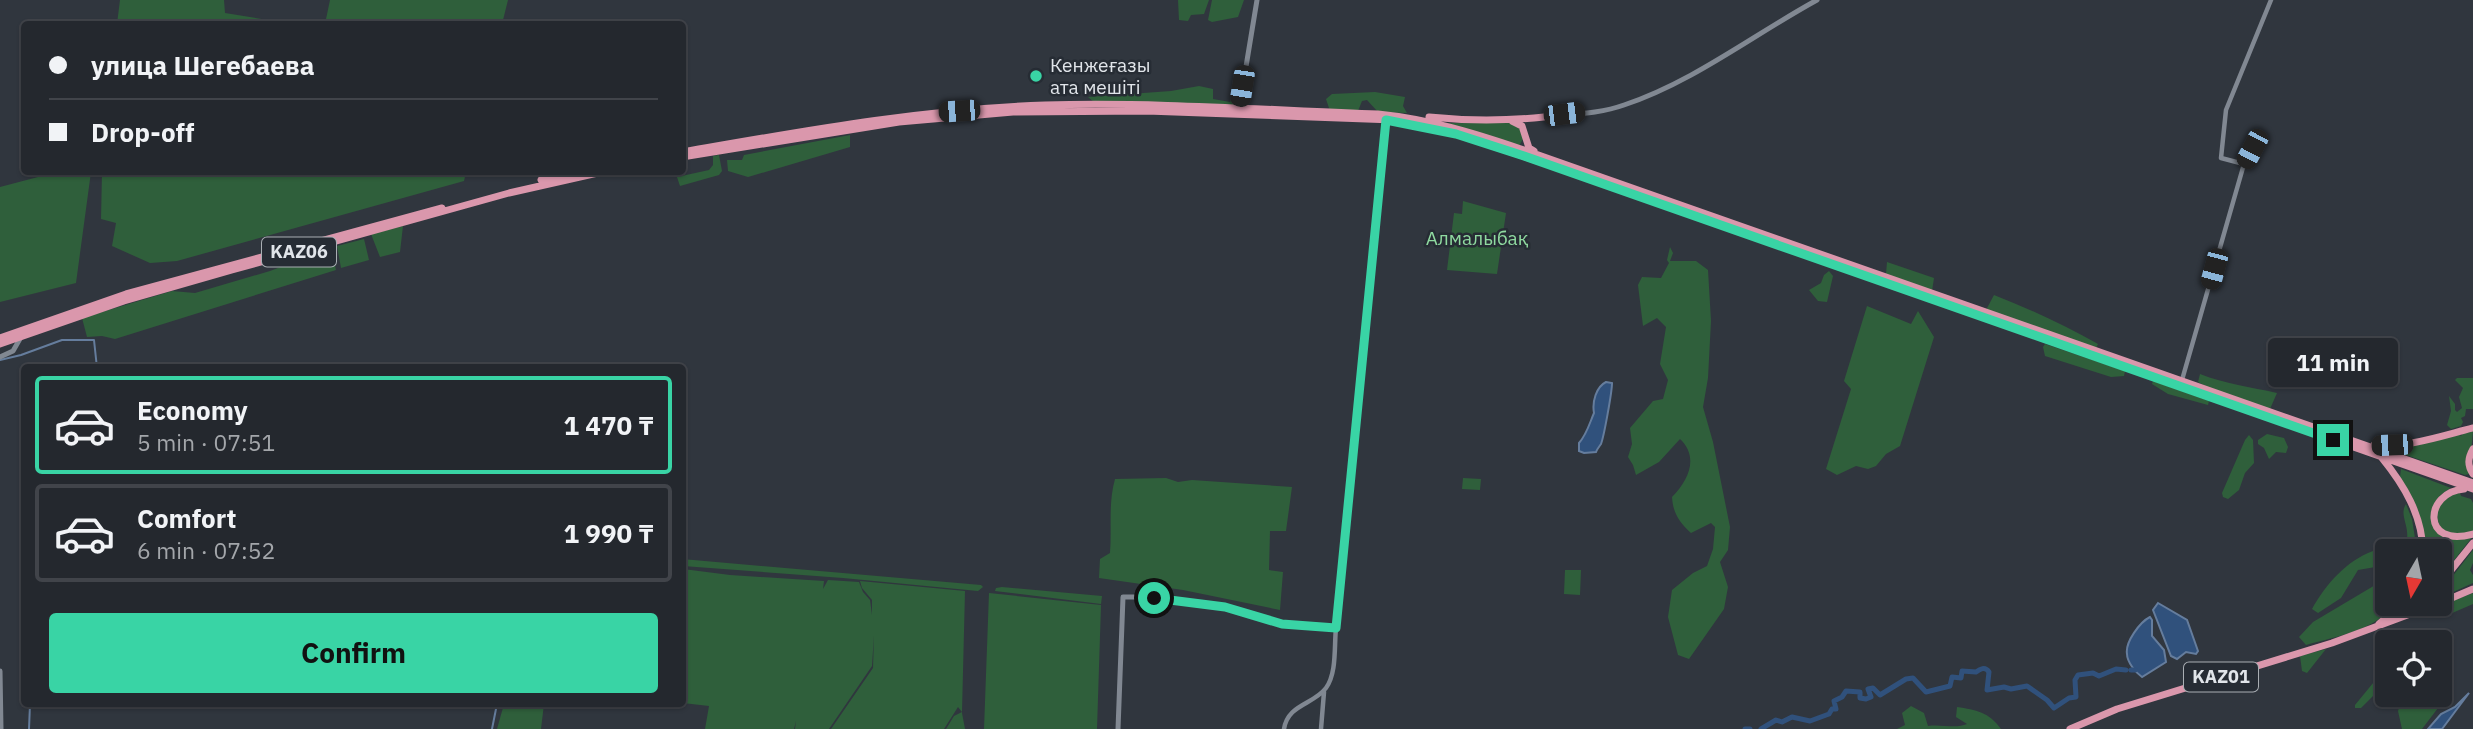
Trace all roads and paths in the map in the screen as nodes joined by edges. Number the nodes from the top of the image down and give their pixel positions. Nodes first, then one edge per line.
1 (1257, 0) edge
2 (1817, 0) edge
3 (2272, 0) edge
4 (1239, 109) junction
5 (981, 112) junction
6 (1396, 116) junction
7 (1544, 117) junction
8 (1386, 120) junction
9 (1510, 120) junction
10 (1526, 137) junction
11 (1521, 149) junction
12 (2252, 149) dead end
13 (1507, 150) junction
14 (686, 154) edge
15 (1547, 158) junction
16 (2244, 164) junction
17 (567, 175) edge
18 (589, 175) edge
19 (109, 303) junction
20 (21, 337) junction
21 (0, 338) edge
22 (0, 344) edge
23 (0, 356) edge
24 (2182, 380) junction
25 (2473, 428) edge
26 (2330, 436) junction
27 (2360, 443) junction
28 (2473, 449) edge
29 (2382, 458) junction
30 (2473, 474) edge
31 (2472, 487) edge
32 (2473, 534) edge
33 (2420, 539) edge
34 (2473, 543) edge
35 (2452, 569) edge
36 (2473, 589) edge
37 (2452, 597) edge
38 (2391, 616) edge
39 (2394, 616) edge
40 (2404, 616) edge
41 (1336, 628) junction
42 (2373, 628) junction
43 (0, 671) edge
44 (1324, 691) junction
45 (1, 729) edge
46 (1118, 729) edge
47 (1284, 729) edge
48 (1321, 729) edge
49 (2070, 729) edge

1 - 4 main road
2 - 7 main road
3 - 16 street
4 - 5 highway
4 - 6 highway
5 - 8 highway
5 - 14 highway
6 - 9 highway
6 - 11 highway
7 - 9 highway
7 - 10 highway
8 - 13 highway
8 - 41 main road
9 - 10 highway
10 - 11 highway
10 - 15 highway
11 - 13 highway
11 - 15 highway
12 - 16 street
13 - 26 highway
15 - 24 highway
16 - 24 street
17 - 19 highway, KАZ06
18 - 19 highway, KАZ06
19 - 20 highway, KАZ06
19 - 21 highway, KАZ06
20 - 22 highway, KАZ06
20 - 23 main road
24 - 26 highway
25 - 27 highway
26 - 27 highway
26 - 29 highway
27 - 31 highway
28 - 30 highway
29 - 31 highway
29 - 33 highway
31 - 32 highway
34 - 35 highway
36 - 37 highway, KАZ01
38 - 42 highway, KАZ01
39 - 42 highway, KАZ01
40 - 42 highway, KАZ01
41 - 44 street
41 - 46 main road
42 - 49 highway, KАZ01
43 - 45 main road
44 - 47 street
44 - 48 street

